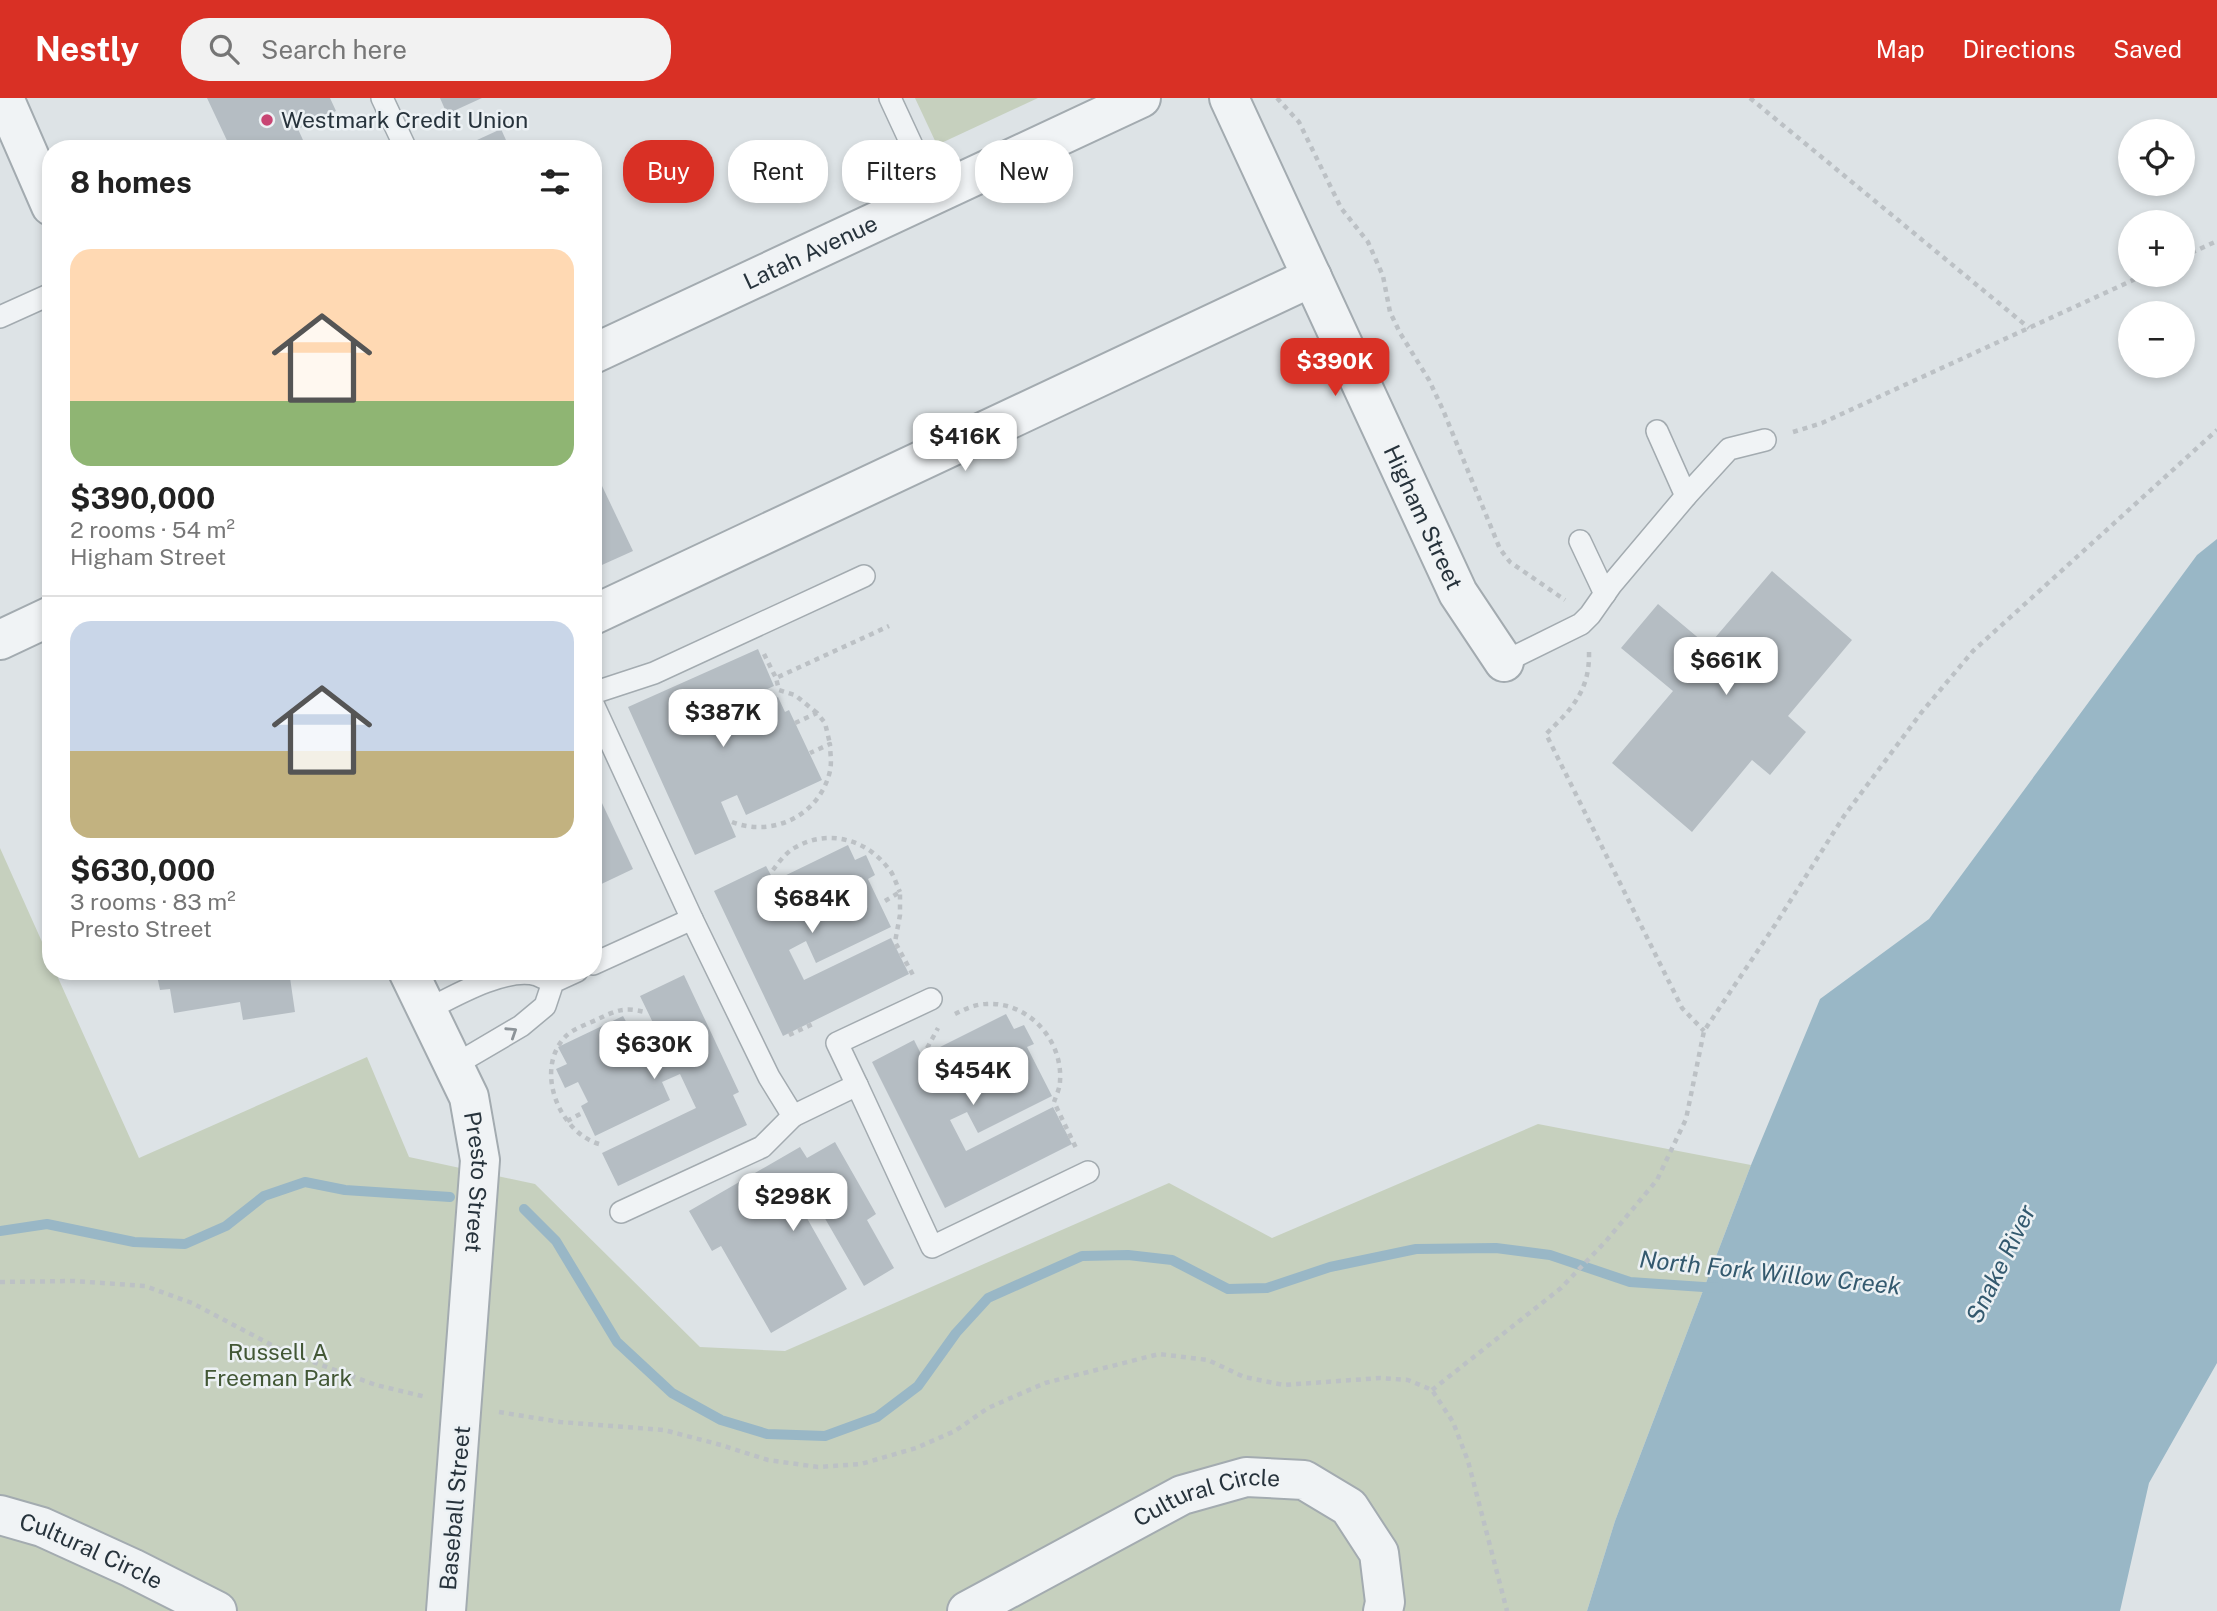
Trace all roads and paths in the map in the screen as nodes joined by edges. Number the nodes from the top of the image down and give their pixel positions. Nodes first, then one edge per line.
1 (4, 98) edge
2 (382, 98) edge
3 (890, 98) edge
4 (1141, 98) edge
5 (1229, 98) edge
6 (1277, 98) edge
7 (1750, 98) edge
8 (402, 140) edge
9 (909, 140) edge
10 (961, 183) edge
11 (42, 185) edge
12 (918, 203) edge
13 (2217, 241) edge
14 (2195, 251) edge
15 (1312, 277) junction
16 (2118, 287) edge
17 (42, 298) edge
18 (0, 317) edge
19 (2029, 328) junction
20 (602, 351) edge
21 (2217, 430) edge
22 (1657, 431) dead end
23 (1765, 440) joint
24 (1686, 496) junction
25 (1580, 541) dead end
26 (864, 576) dead end
27 (1605, 594) junction
28 (602, 611) edge
29 (42, 621) edge
30 (1581, 624) junction
31 (889, 626) dead end
32 (0, 640) edge
33 (1504, 662) joint
34 (602, 690) edge
35 (817, 713) junction
36 (795, 723) dead end
37 (602, 724) edge
38 (830, 744) junction
39 (810, 752) dead end
40 (732, 822) dead end
41 (773, 870) dead end
42 (900, 892) junction
43 (885, 901) dead end
44 (692, 919) junction
45 (602, 960) edge
46 (917, 976) dead end
47 (412, 980) edge
48 (492, 980) edge
49 (548, 980) edge
50 (557, 980) edge
51 (553, 982) junction
52 (930, 999) dead end
53 (427, 1010) junction
54 (645, 1012) dead end
55 (951, 1016) dead end
56 (943, 1023) dead end
57 (1704, 1031) junction
58 (453, 1066) junction
59 (932, 1066) dead end
60 (857, 1085) junction
61 (584, 1112) dead end
62 (793, 1116) junction
63 (566, 1121) junction
64 (599, 1144) dead end
65 (1077, 1152) dead end
66 (1088, 1172) dead end
67 (621, 1212) dead end
68 (0, 1282) edge
69 (1433, 1390) junction
70 (464, 1405) junction
71 (0, 1515) edge
72 (217, 1611) edge
73 (446, 1611) edge
74 (967, 1611) edge
75 (1382, 1611) edge
76 (1507, 1611) edge

1 - 11 street
2 - 8 lane
3 - 9 lane
4 - 10 street, Latah Avenue
5 - 15 street, Higham Street
6 - 30 path
7 - 19 path
12 - 20 street, Latah Avenue
13 - 14 path
15 - 28 street
15 - 33 street, Higham Street
16 - 19 path
17 - 18 lane
19 - 23 path
21 - 57 path
22 - 24 lane
23 - 24 lane
24 - 27 lane
25 - 27 lane
26 - 34 lane
27 - 30 lane
29 - 32 street
30 - 33 lane
30 - 57 path
31 - 35 path
35 - 36 path
35 - 38 path
37 - 44 lane
38 - 39 path
38 - 40 path
41 - 42 path
42 - 43 path
42 - 46 path
44 - 45 lane
44 - 62 lane
47 - 53 street, Presto Street
48 - 53 lane
49 - 51 lane
50 - 51 lane
58 -> 51 lane
52 - 60 lane
53 - 58 street, Presto Street
54 - 63 path
55 - 65 path
56 - 59 path
57 - 69 path
58 - 70 street, Presto Street
60 - 62 lane
60 - 66 lane
61 - 63 path
62 - 67 lane
63 - 64 path
68 - 70 path
69 - 70 path
69 - 76 path
70 - 73 street, Baseball Street
71 - 72 street, Cultural Circle
74 - 75 street, Cultural Circle

